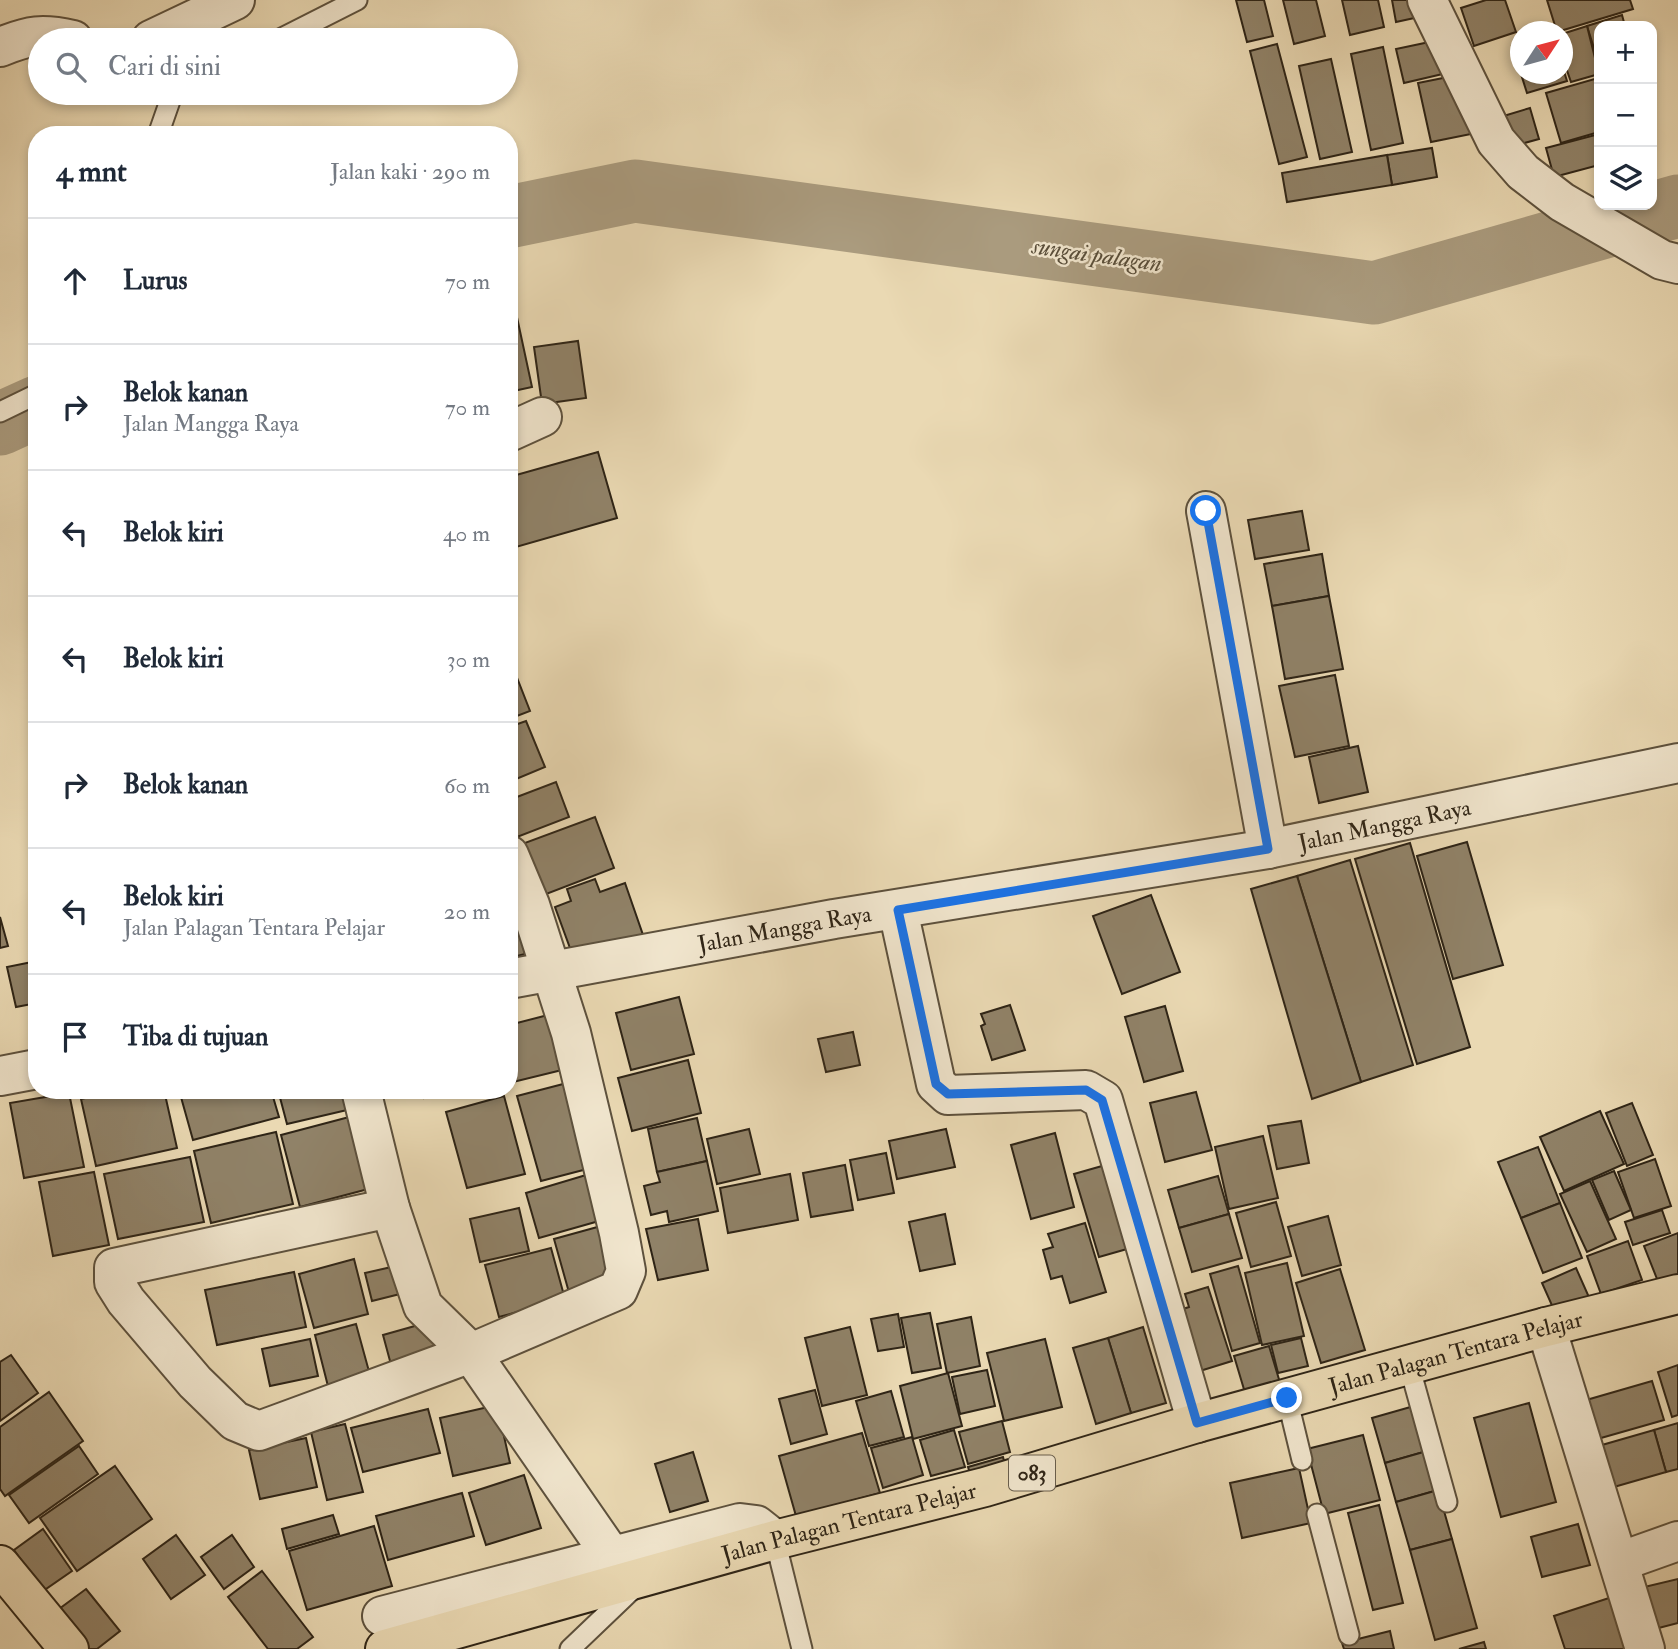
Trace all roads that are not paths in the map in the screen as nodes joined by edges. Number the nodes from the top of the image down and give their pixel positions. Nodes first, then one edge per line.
1 (235, 0) edge
2 (357, 0) edge
3 (1427, 0) edge
4 (176, 28) edge
5 (302, 28) edge
6 (28, 37) edge
7 (0, 47) edge
8 (168, 105) edge
9 (161, 126) edge
10 (1670, 262) edge
11 (28, 398) edge
12 (0, 412) edge
13 (1206, 511) dead end
14 (1678, 763) edge
15 (1268, 849) junction
16 (518, 876) edge
17 (898, 910) junction
18 (549, 971) junction
19 (518, 977) edge
20 (28, 1071) edge
21 (0, 1076) edge
22 (363, 1099) edge
23 (390, 1208) junction
24 (1678, 1294) edge
25 (1546, 1327) junction
26 (471, 1353) junction
27 (1409, 1365) junction
28 (1287, 1398) junction
29 (1197, 1423) junction
30 (1303, 1460) dead end
31 (1447, 1503) dead end
32 (1317, 1514) dead end
33 (775, 1540) junction
34 (1678, 1541) edge
35 (611, 1555) junction
36 (1619, 1562) junction
37 (0, 1565) edge
38 (647, 1576) junction
39 (383, 1632) edge
40 (1349, 1635) dead end
41 (69, 1649) edge
42 (570, 1649) edge
43 (802, 1649) edge
44 (1645, 1649) edge

1 - 4 street
2 - 5 lane
3 - 10 street
6 - 7 street
8 - 9 lane
11 - 12 lane
13 - 15 street
14 - 15 street, Jalan Mangga Raya
15 - 17 street, Jalan Mangga Raya
16 - 18 street
17 - 18 street, Jalan Mangga Raya
17 - 29 street
18 - 19 street, Jalan Mangga Raya
18 - 26 street
20 - 21 street
22 - 23 street
23 - 26 street
23 - 26 street
24 - 25 main road, Jalan Palagan Tentara Pelajar / 083
25 - 27 main road, Jalan Palagan Tentara Pelajar / 083
25 - 36 street
26 - 35 street
27 - 28 main road, Jalan Palagan Tentara Pelajar / 083
27 - 31 lane
28 - 29 main road, Jalan Palagan Tentara Pelajar / 083
28 - 30 lane
29 - 33 main road, Jalan Palagan Tentara Pelajar / 083
32 - 40 lane
33 - 35 street
33 - 38 main road, Jalan Palagan Tentara Pelajar / 083
33 - 43 lane
34 - 36 street
35 - 39 street
36 - 44 street
37 - 41 main road
38 - 39 main road, Jalan Palagan Tentara Pelajar / 083
38 - 42 lane

